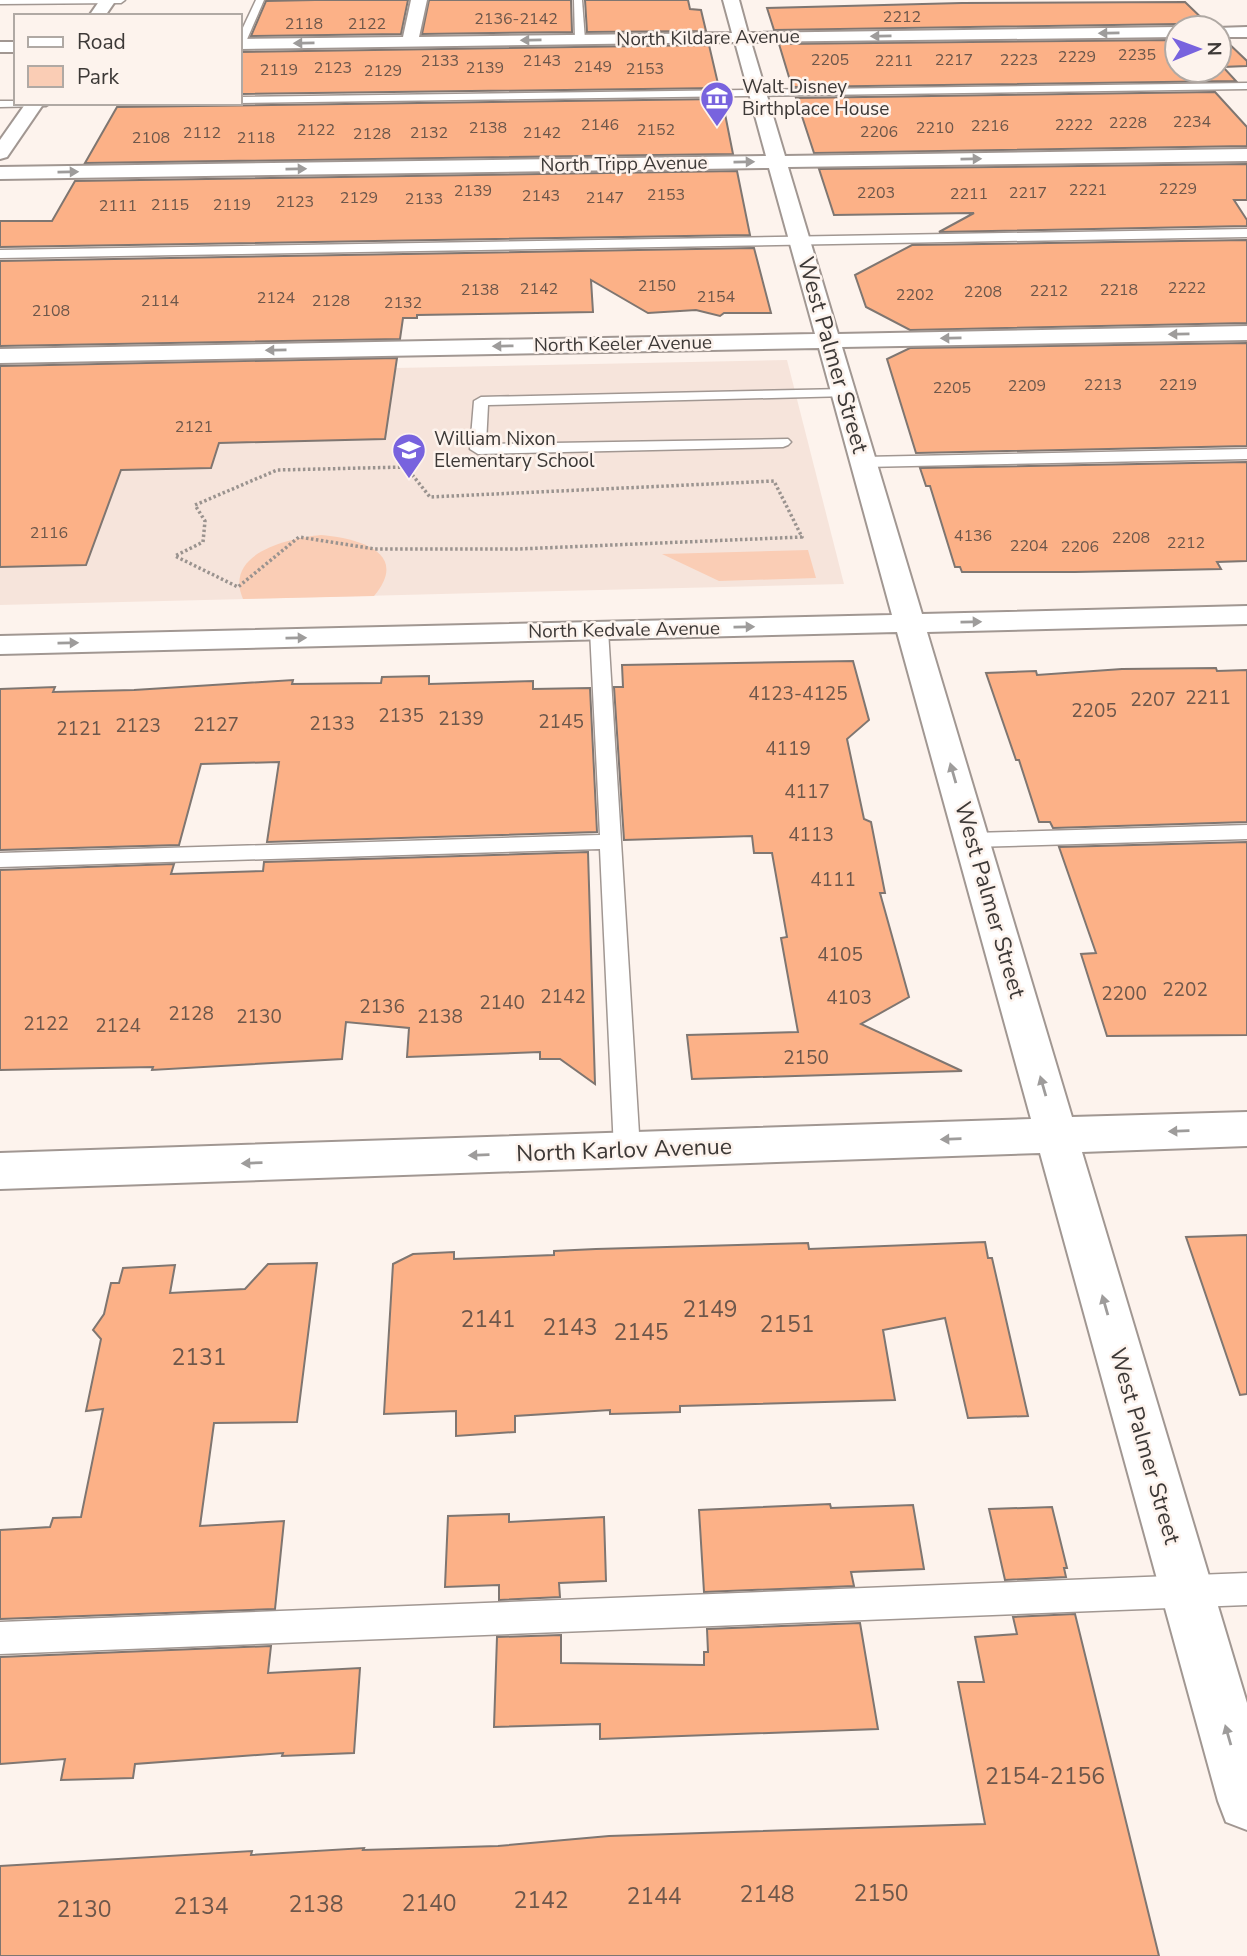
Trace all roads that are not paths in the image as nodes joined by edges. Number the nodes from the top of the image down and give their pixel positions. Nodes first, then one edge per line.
1 (108, 0) edge
2 (121, 0) edge
3 (260, 0) edge
4 (419, 0) edge
5 (578, 0) edge
6 (732, 0) edge
7 (0, 1) edge
8 (1163, 32) edge
9 (742, 38) junction
10 (242, 40) edge
11 (580, 40) junction
12 (410, 42) junction
13 (242, 44) edge
14 (1247, 86) edge
15 (758, 93) junction
16 (242, 100) edge
17 (34, 105) edge
18 (0, 153) edge
19 (1247, 155) edge
20 (778, 162) junction
21 (0, 173) edge
22 (1247, 233) edge
23 (800, 240) junction
24 (0, 254) edge
25 (1247, 332) edge
26 (829, 340) junction
27 (0, 356) edge
28 (844, 393) junction
29 (783, 442) dead end
30 (1247, 454) edge
31 (863, 462) junction
32 (1247, 615) edge
33 (910, 623) junction
34 (599, 630) junction
35 (0, 645) edge
36 (1247, 832) edge
37 (972, 840) junction
38 (610, 842) junction
39 (0, 860) edge
40 (1247, 1129) edge
41 (1057, 1136) junction
42 (628, 1150) junction
43 (0, 1171) edge
44 (1247, 1589) edge
45 (1187, 1592) junction
46 (0, 1637) edge
47 (1247, 1801) edge

1 - 2 lane
1 - 7 lane
3 - 10 lane
4 - 12 street
5 - 11 lane
6 - 9 street, West Palmer Street
8 -> 9 street, North Kildare Avenue
9 - 11 street, North Kildare Avenue
9 - 15 street, West Palmer Street
11 -> 12 street, North Kildare Avenue
12 -> 13 street, North Kildare Avenue
14 - 15 lane
15 - 16 lane
15 - 20 street, West Palmer Street
17 - 18 street
20 -> 19 street, North Tripp Avenue
21 -> 20 street, North Tripp Avenue
20 - 23 street, West Palmer Street
22 - 23 lane
23 - 24 lane
23 - 26 street, West Palmer Street
25 -> 26 street, North Keeler Avenue
26 -> 27 street, North Keeler Avenue
26 - 28 street, West Palmer Street
28 - 29 lane
28 - 31 street, West Palmer Street
30 - 31 lane
31 - 33 street, West Palmer Street
33 -> 32 street, North Kedvale Avenue
34 -> 33 street, North Kedvale Avenue
37 -> 33 street, West Palmer Street
35 -> 34 street, North Kedvale Avenue
34 - 38 lane
36 - 37 lane
41 -> 37 street, West Palmer Street
38 - 39 lane
38 - 42 lane
40 -> 41 street, North Karlov Avenue
41 -> 42 street, North Karlov Avenue
45 -> 41 street, West Palmer Street
42 -> 43 street, North Karlov Avenue
44 - 45 lane
45 - 46 lane
47 -> 45 street, West Palmer Street

